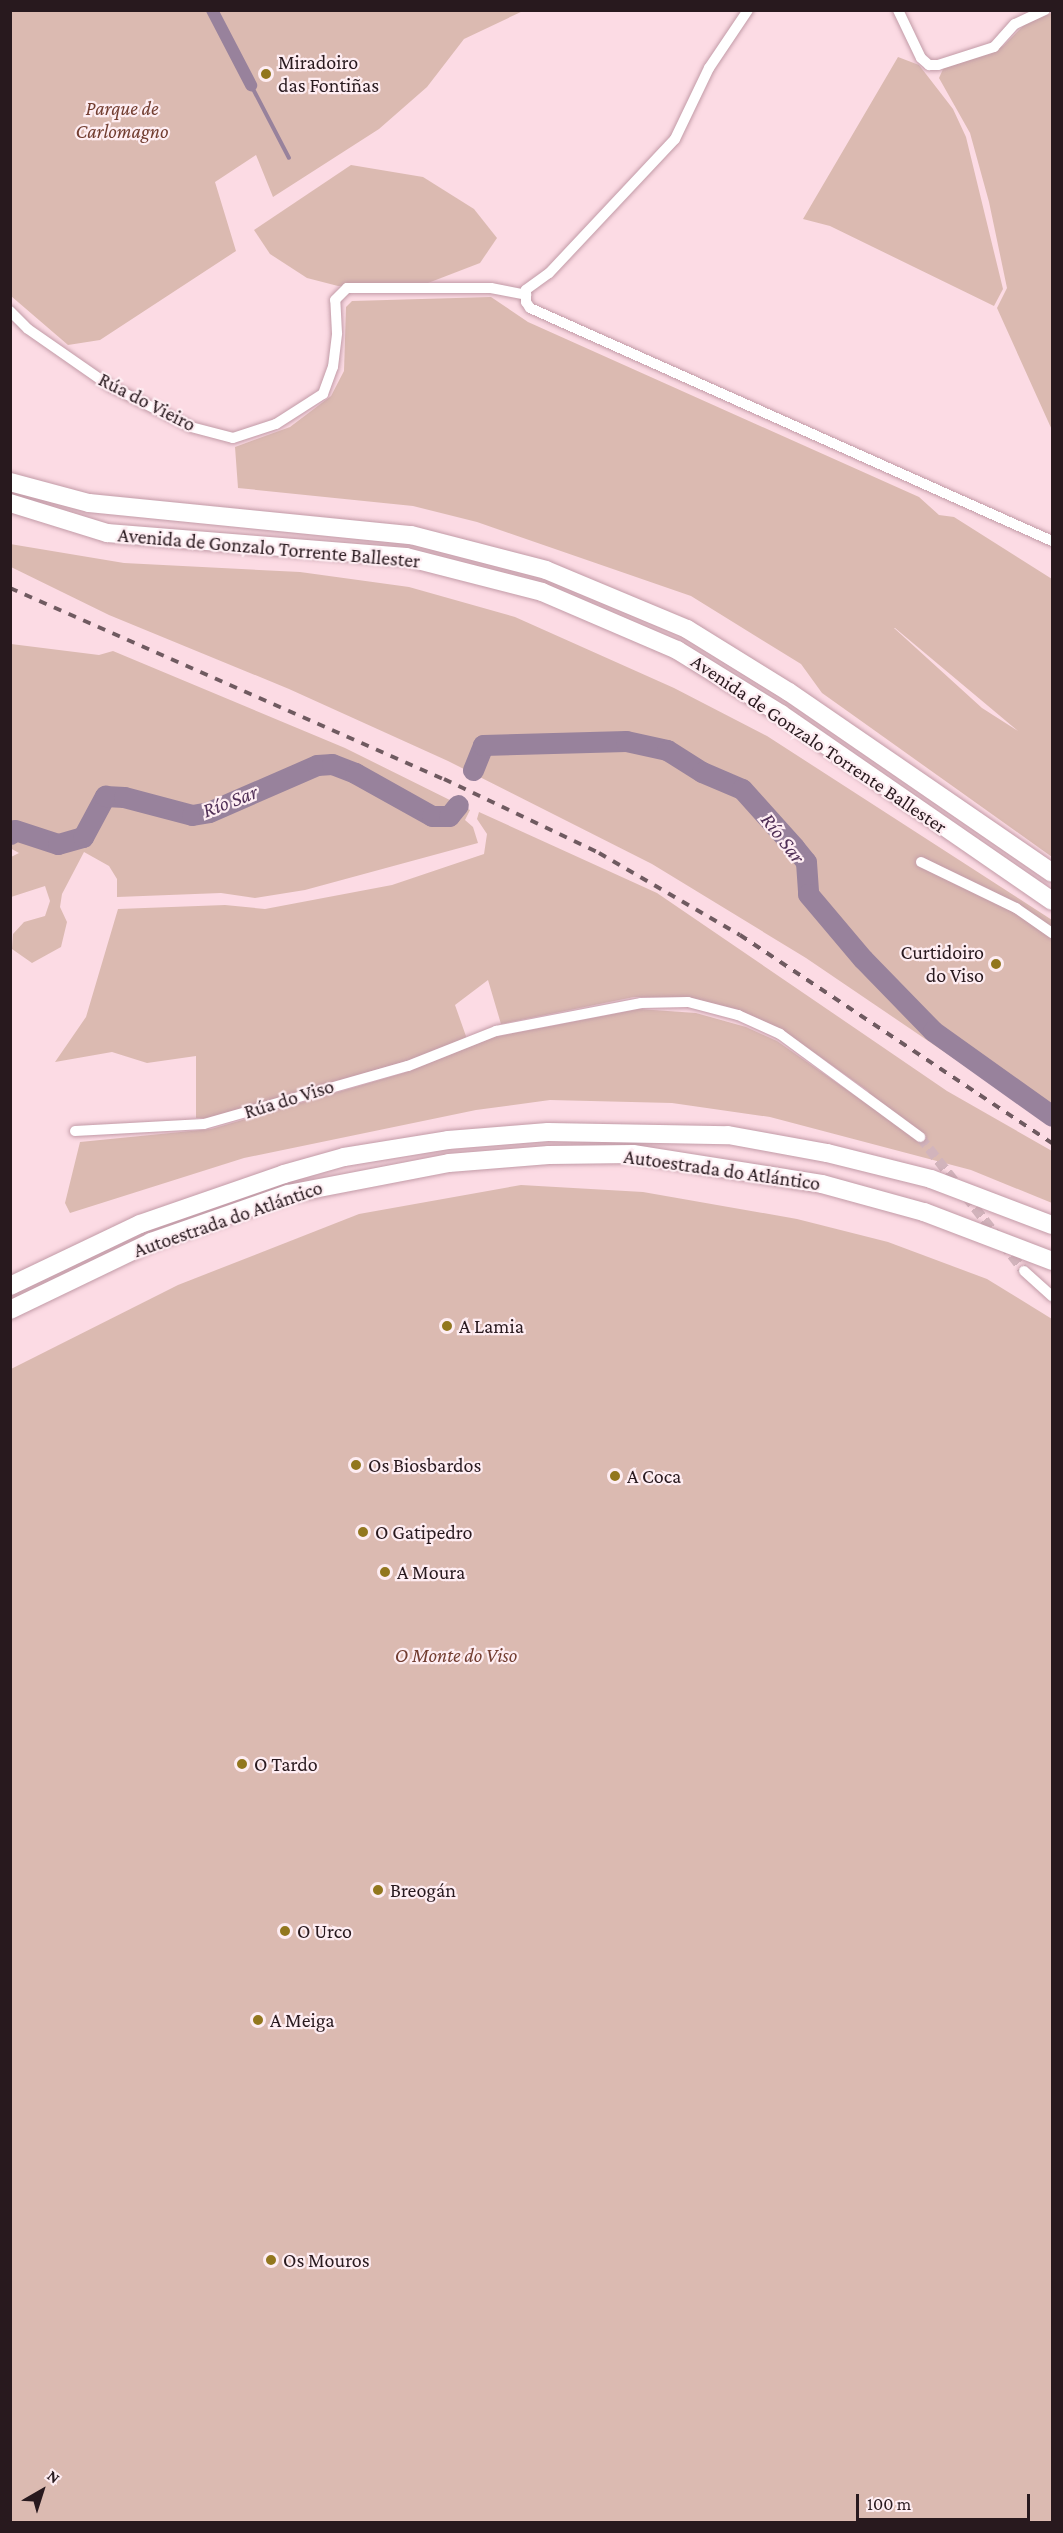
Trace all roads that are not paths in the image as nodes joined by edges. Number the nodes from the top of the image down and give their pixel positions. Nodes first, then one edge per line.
1 (748, 10) edge
2 (898, 10) edge
3 (1045, 10) edge
4 (526, 295) junction
5 (10, 311) edge
6 (10, 482) edge
7 (10, 503) edge
8 (10, 515) edge
9 (107, 532) junction
10 (1053, 541) edge
11 (921, 862) dead end
12 (1053, 873) edge
13 (1053, 901) edge
14 (1053, 933) edge
15 (75, 1131) dead end
16 (920, 1137) tunnel mouth
17 (1053, 1225) edge
18 (1053, 1261) edge
19 (1024, 1271) tunnel mouth
20 (10, 1286) edge
21 (1053, 1296) edge
22 (10, 1310) edge

1 - 4 street
2 - 3 street
4 - 5 street, Rúa do Vieiro
4 - 10 street
6 - 12 highway, Avenida de Gonzalo Torrente Ballester
7 - 9 highway, Avenida de Gonzalo Torrente Ballester
8 - 9 highway
9 - 13 highway, Avenida de Gonzalo Torrente Ballester
11 - 14 street
15 - 16 street, Rúa do Viso
17 - 20 highway, Autoestrada do Atlántico
18 - 22 highway, Autoestrada do Atlántico
19 - 21 street

